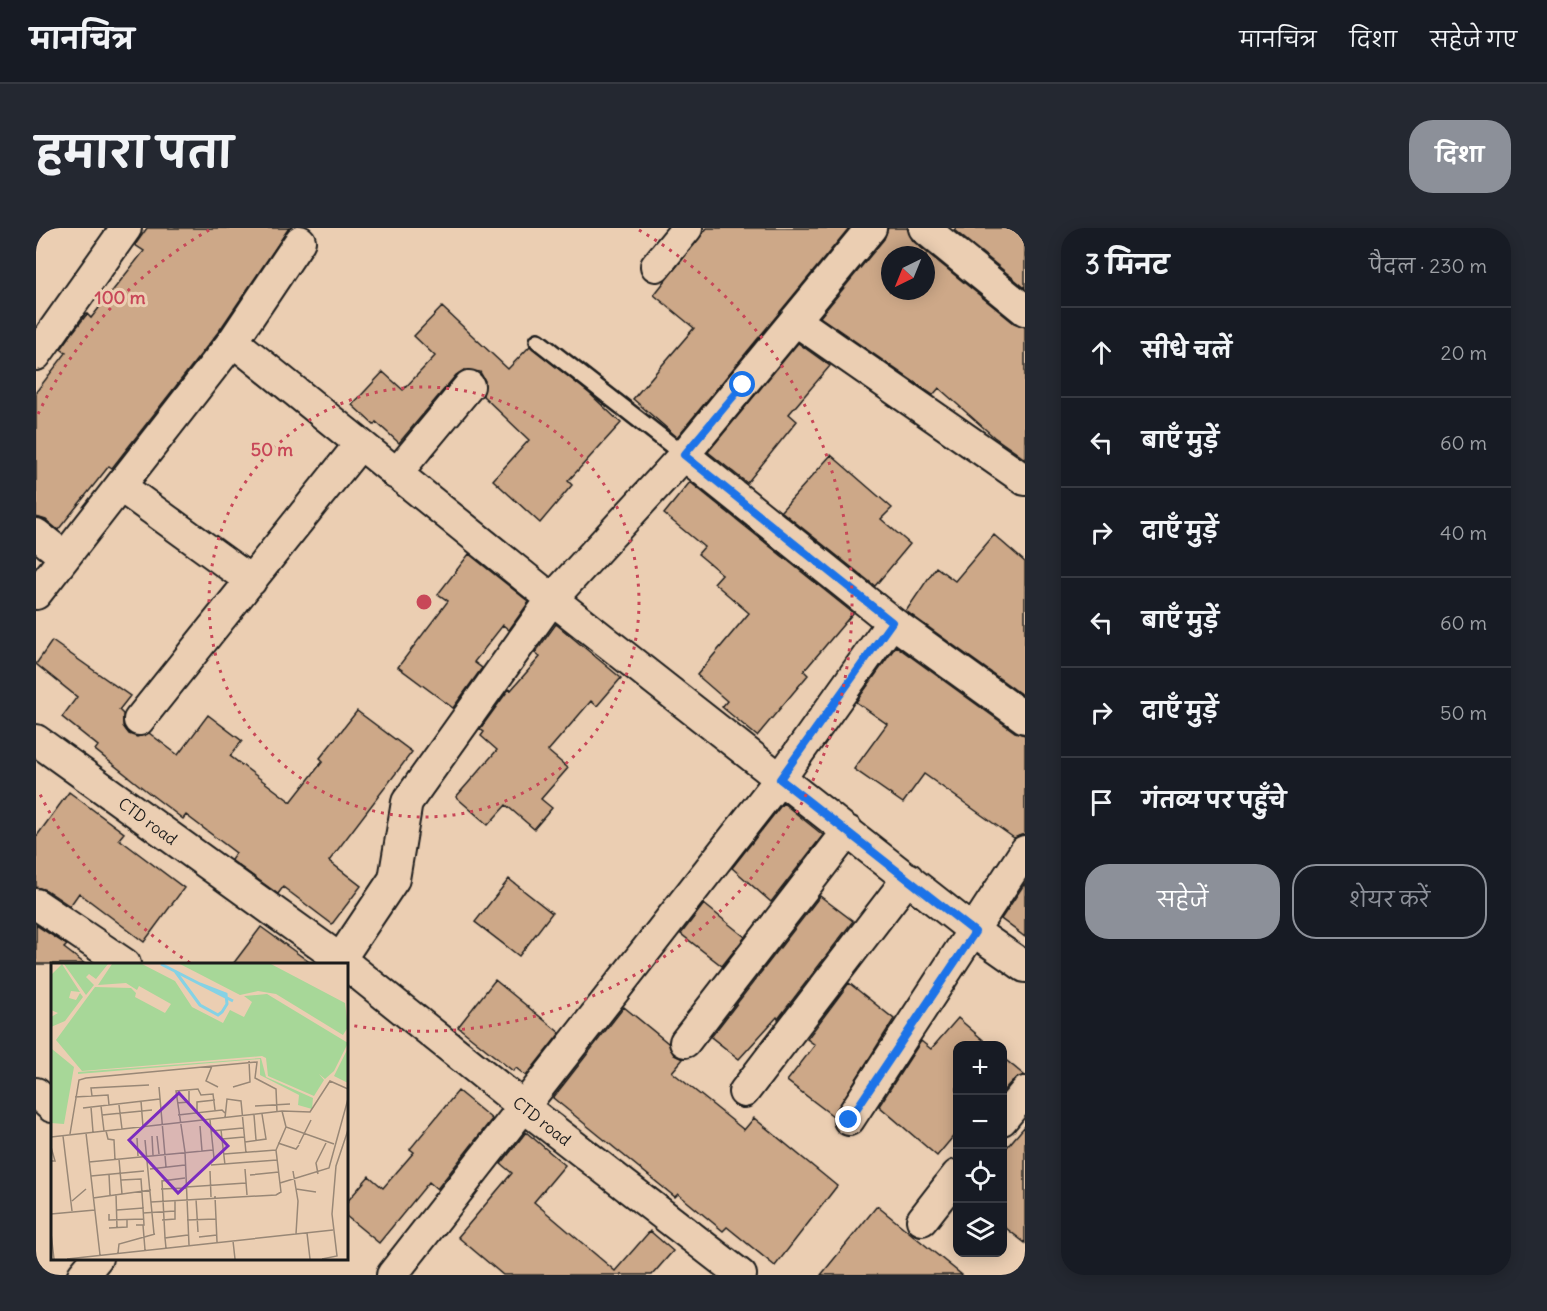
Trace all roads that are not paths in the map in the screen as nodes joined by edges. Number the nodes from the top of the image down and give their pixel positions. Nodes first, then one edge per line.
1 (126, 228) edge
2 (687, 228) edge
3 (871, 228) edge
4 (924, 228) edge
5 (300, 241) dead end
6 (656, 266) dead end
7 (1025, 309) edge
8 (795, 320) junction
9 (538, 341) dead end
10 (233, 342) junction
11 (36, 355) edge
12 (469, 386) dead end
13 (360, 444) junction
14 (684, 455) junction
15 (396, 474) junction
16 (1025, 480) edge
17 (120, 486) junction
18 (36, 534) edge
19 (65, 557) junction
20 (251, 581) junction
21 (36, 594) edge
22 (552, 599) junction
23 (892, 622) junction
24 (1025, 718) edge
25 (139, 720) dead end
26 (36, 740) edge
27 (780, 779) junction
28 (848, 831) junction
29 (1025, 851) edge
30 (908, 878) junction
31 (36, 904) edge
32 (975, 932) junction
33 (339, 962) edge
34 (124, 963) edge
35 (1025, 967) edge
36 (348, 969) edge
37 (686, 1042) dead end
38 (744, 1092) dead end
39 (1025, 1092) edge
40 (36, 1093) edge
41 (51, 1106) edge
42 (524, 1107) junction
43 (1007, 1114) edge
44 (849, 1120) dead end
45 (953, 1181) edge
46 (922, 1220) dead end
47 (95, 1260) edge
48 (83, 1275) edge
49 (392, 1275) edge
50 (740, 1275) edge

1 - 11 street
2 - 6 street
3 - 8 street
4 - 7 street
5 - 10 street
8 - 14 street
8 - 16 street
9 - 14 lane
10 - 13 street
10 - 17 street
12 - 15 street
13 - 15 street
13 - 20 street
14 - 22 street
14 - 23 street
15 - 22 street
17 - 19 street
17 - 20 street
18 - 19 street
19 - 21 street
20 - 25 street
22 - 27 street
22 - 33 street
23 - 24 street
23 - 27 street
26 - 33 street, CTD road
27 - 28 street
27 - 42 street
28 - 30 street
28 - 37 street
29 - 32 street
30 - 32 street
30 - 38 street
31 - 34 street
32 - 35 street
32 - 44 street
36 - 42 street, CTD road
39 - 43 street
40 - 41 street
42 - 49 street
42 - 50 street, CTD road
45 - 46 street
47 - 48 street

